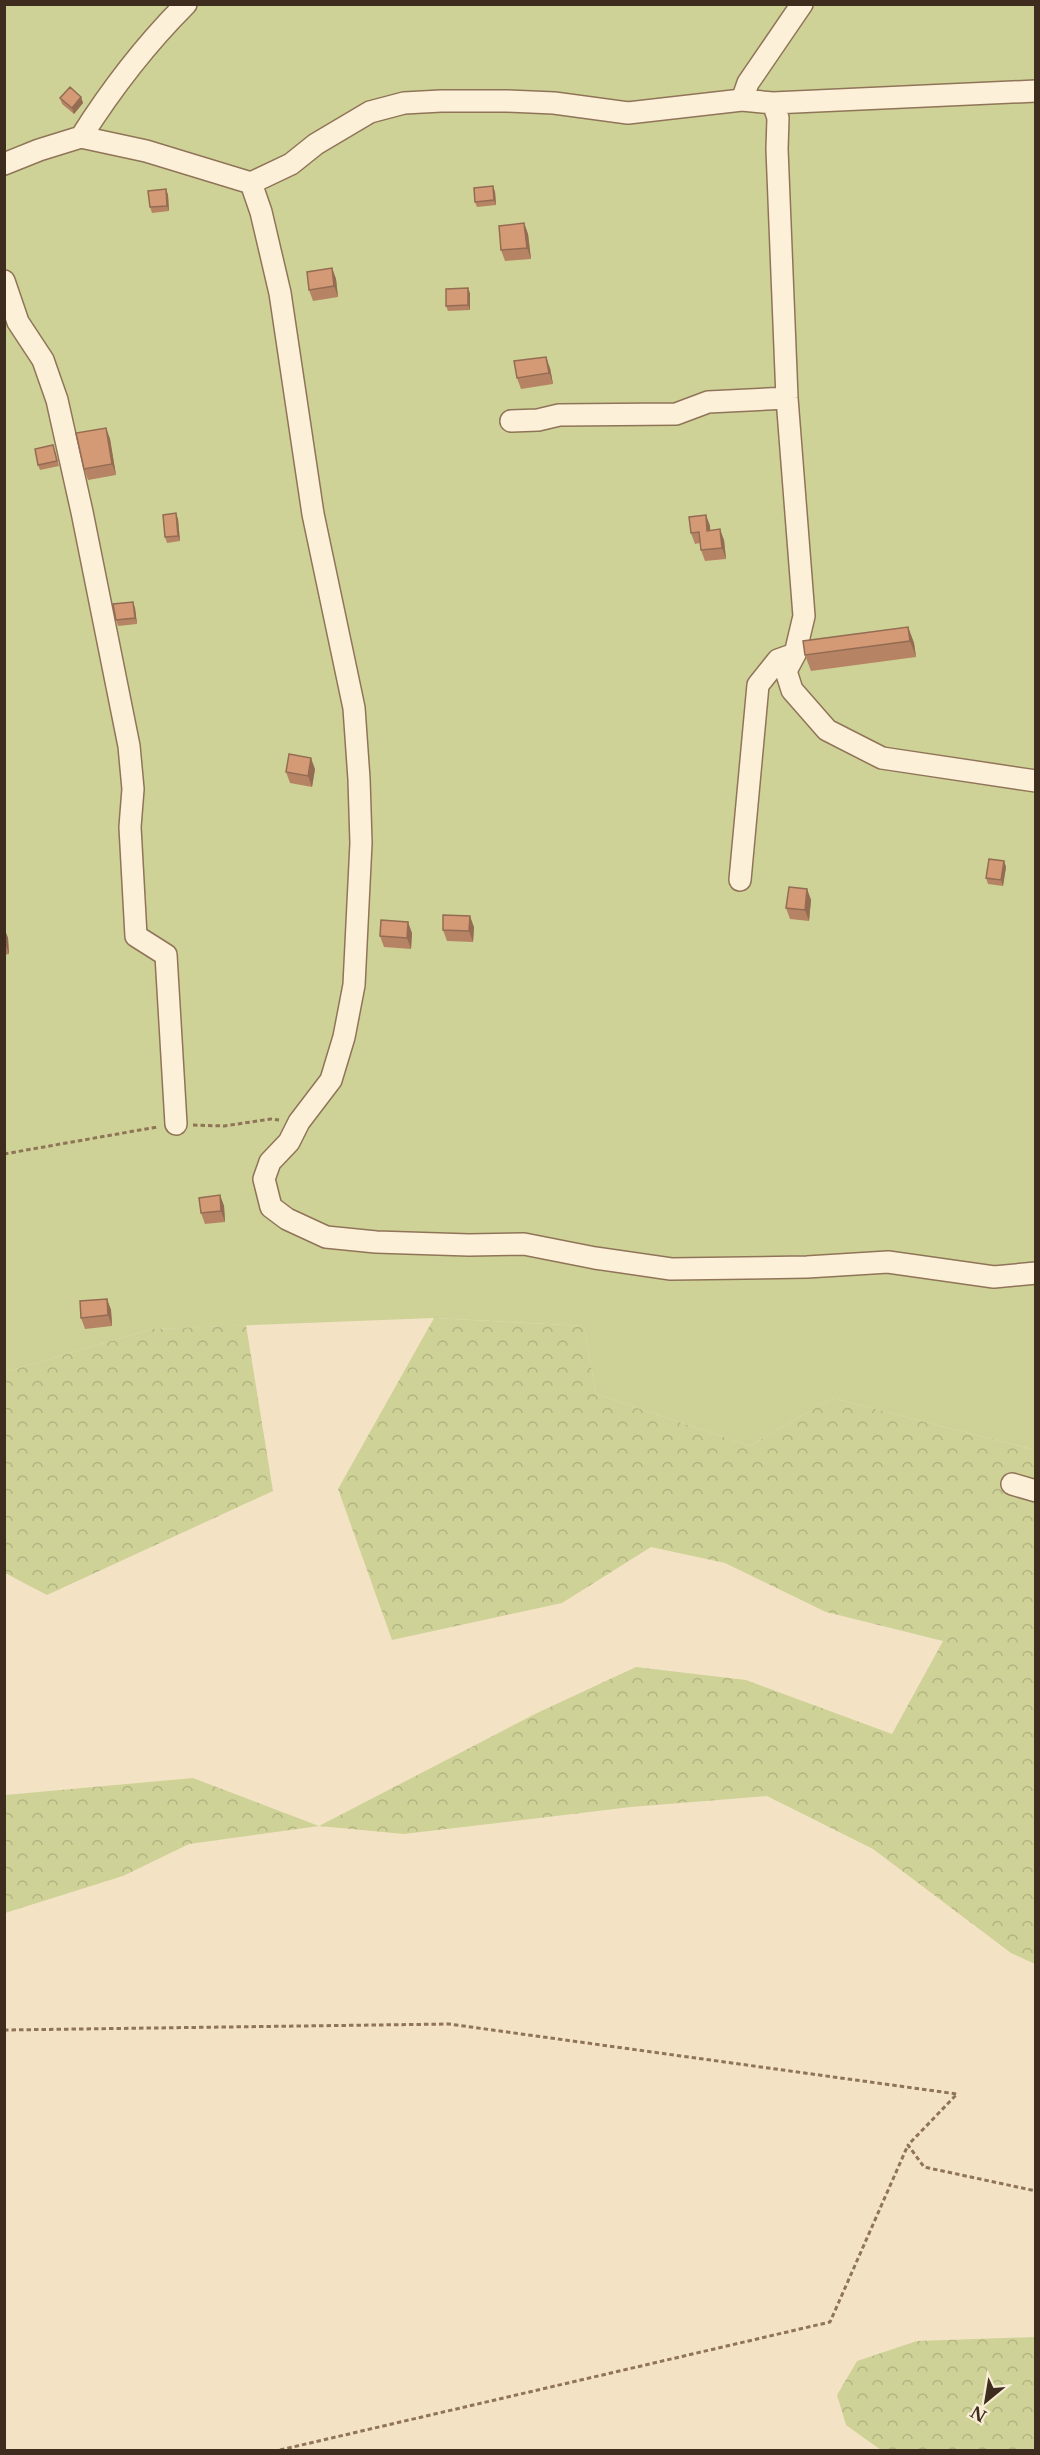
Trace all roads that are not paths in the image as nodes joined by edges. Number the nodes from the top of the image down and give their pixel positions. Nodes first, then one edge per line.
1 (186, 4) edge
2 (802, 4) edge
3 (1035, 91) edge
4 (742, 100) junction
5 (773, 103) junction
6 (81, 136) junction
7 (4, 164) edge
8 (251, 183) junction
9 (4, 282) edge
10 (787, 398) junction
11 (511, 422) dead end
12 (795, 654) junction
13 (1035, 781) edge
14 (740, 880) dead end
15 (176, 1124) road end
16 (1035, 1273) edge
17 (1012, 1484) dead end
18 (1035, 1491) edge

1 - 6 street
2 - 4 street
3 - 5 street
4 - 5 street
4 - 8 street
5 - 10 street
6 - 7 street
6 - 8 street
8 - 16 street
9 - 15 street
10 - 11 street
10 - 12 street
12 - 13 street
12 - 14 street
17 - 18 street

